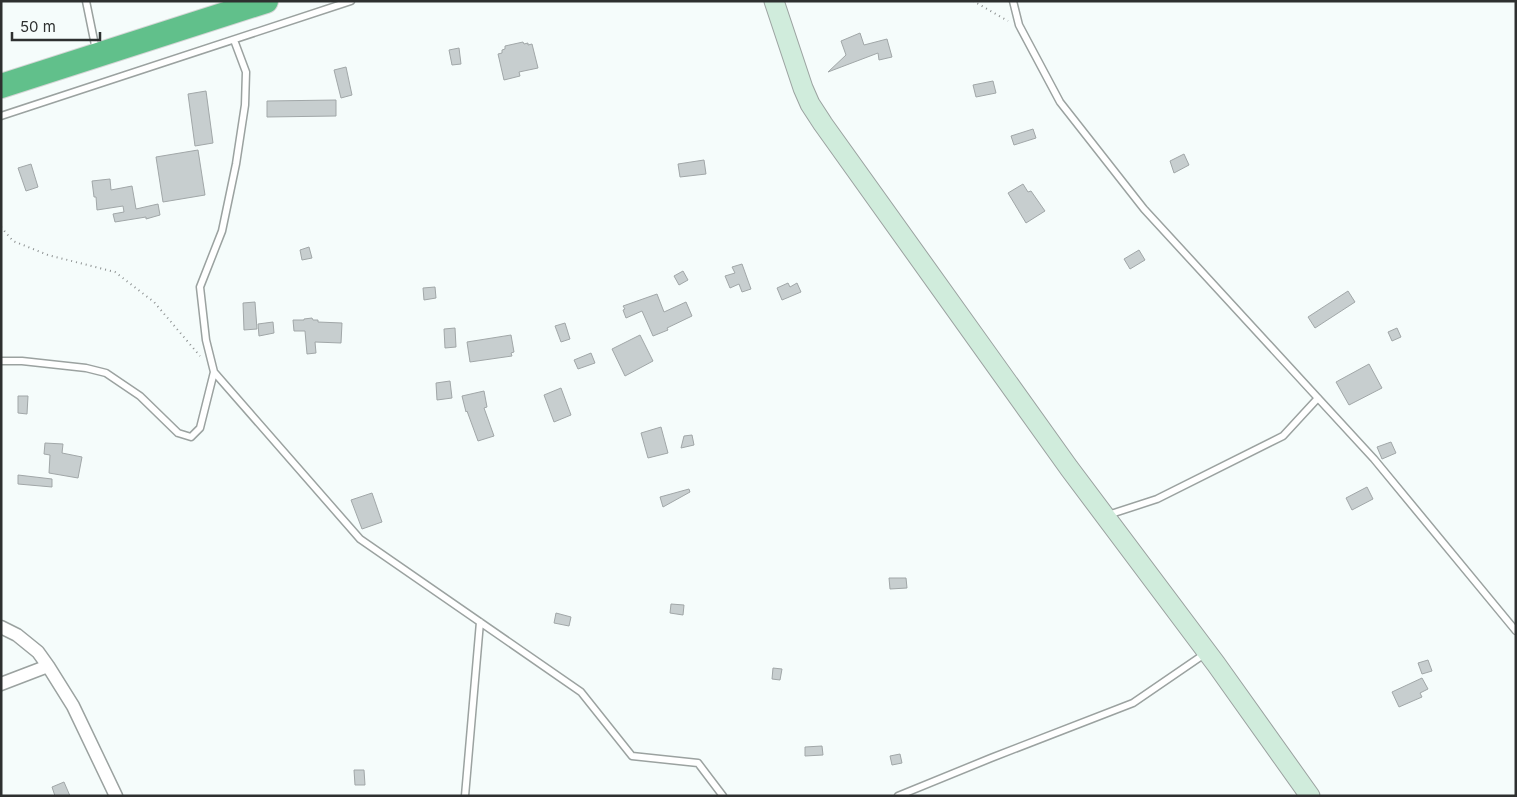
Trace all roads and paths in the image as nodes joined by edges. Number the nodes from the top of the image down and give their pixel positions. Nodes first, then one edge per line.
1 (86, 1) edge
2 (266, 1) edge
3 (350, 1) edge
4 (774, 1) edge
5 (973, 1) edge
6 (1012, 1) edge
7 (1021, 28) junction
8 (234, 40) junction
9 (97, 56) junction
10 (1, 86) edge
11 (1, 116) edge
12 (1, 228) edge
13 (1, 361) edge
14 (214, 372) junction
15 (1318, 398) junction
16 (1105, 516) junction
17 (480, 622) junction
18 (1, 627) edge
19 (1516, 631) edge
20 (1207, 652) junction
21 (48, 666) junction
22 (1, 684) edge
23 (113, 795) edge
24 (465, 796) edge
25 (723, 796) edge
26 (898, 796) edge
27 (1310, 796) edge

1 - 9 lane
2 - 9 highway
3 - 8 lane
4 - 16 main road
5 - 7 path
6 - 7 lane
7 - 15 lane
8 - 11 lane
8 - 14 lane
9 - 10 highway
12 - 14 path
13 - 14 lane
14 - 17 lane
15 - 16 lane
15 - 19 lane
16 - 20 main road
17 - 24 lane
17 - 25 lane
18 - 21 street
20 - 26 lane
20 - 27 main road
21 - 22 street
21 - 23 street

